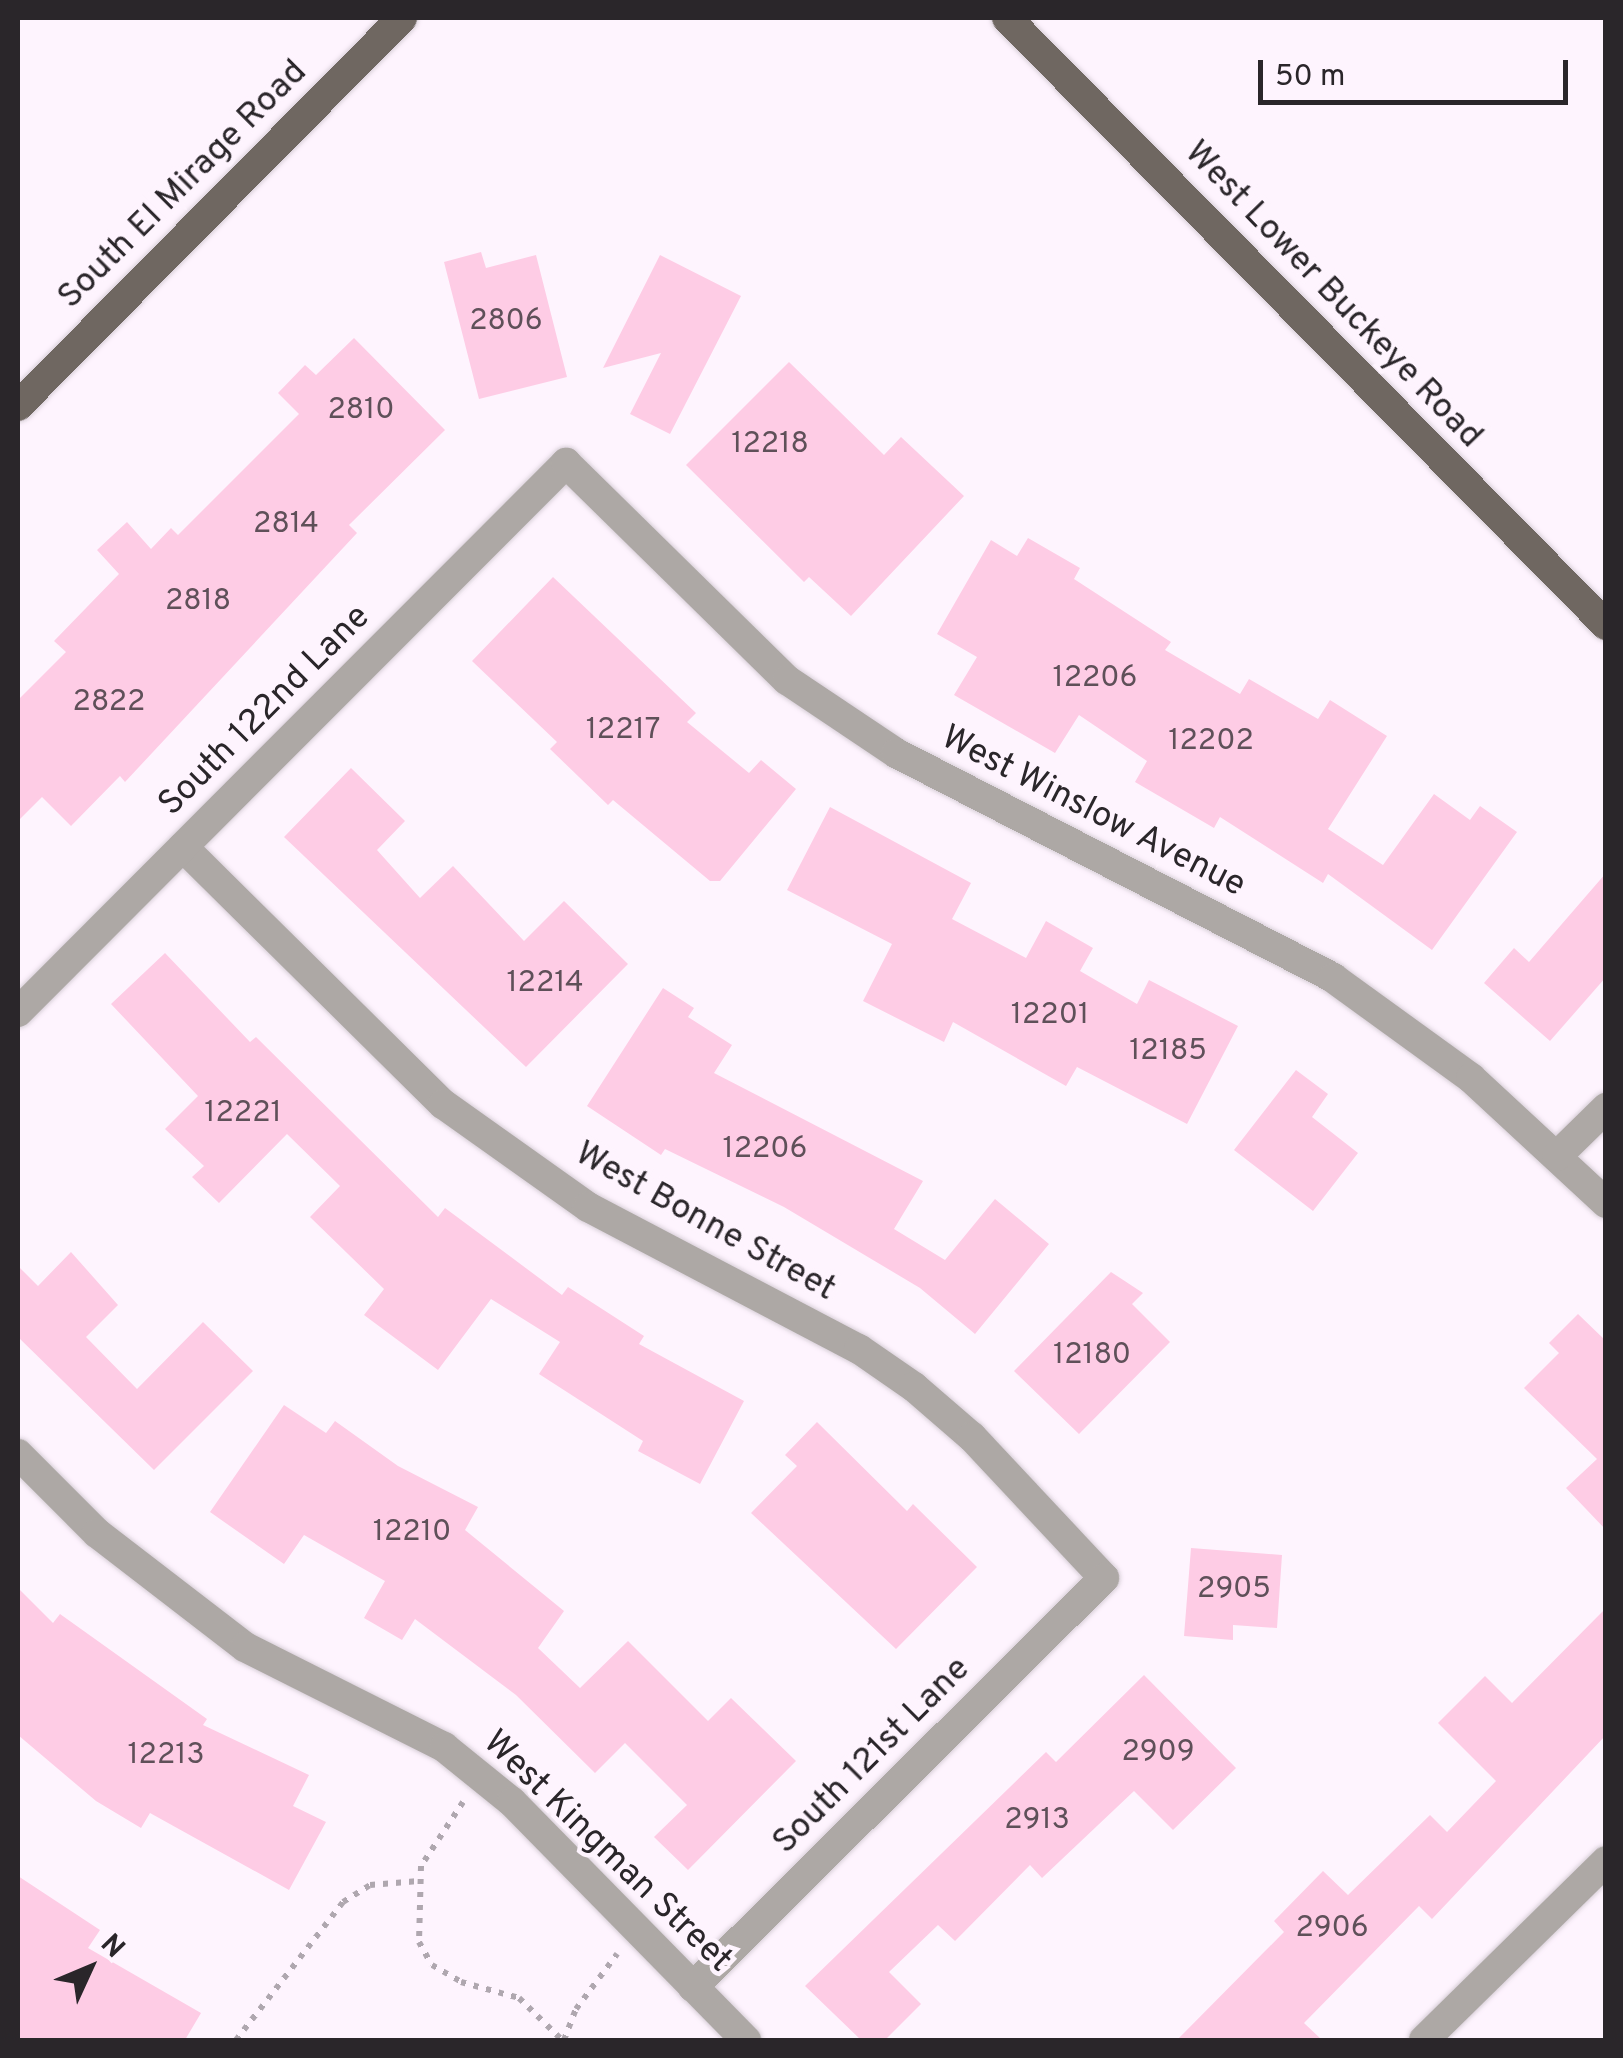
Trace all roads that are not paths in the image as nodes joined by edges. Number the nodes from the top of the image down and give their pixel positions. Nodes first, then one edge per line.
1 (402, 18) edge
2 (1007, 18) edge
3 (18, 406) edge
4 (566, 463) joint
5 (1606, 625) edge
6 (183, 847) junction
7 (18, 1012) edge
8 (1606, 1108) edge
9 (1557, 1156) junction
10 (1606, 1202) edge
11 (18, 1454) edge
12 (1104, 1578) joint
13 (1606, 1861) edge
14 (694, 1987) junction
15 (746, 2040) edge
16 (1424, 2040) edge

1 - 3 main road, South El Mirage Road
2 - 5 main road, West Lower Buckeye Road
4 - 6 street, South 122nd Lane
4 - 9 street, West Winslow Avenue
6 - 7 street, South 122nd Lane
6 - 12 street, West Bonne Street
8 - 9 street
9 - 10 street, West Winslow Avenue
11 - 14 street, West Kingman Street
12 - 14 street, South 121st Lane
13 - 16 street
14 - 15 street, West Kingman Street

